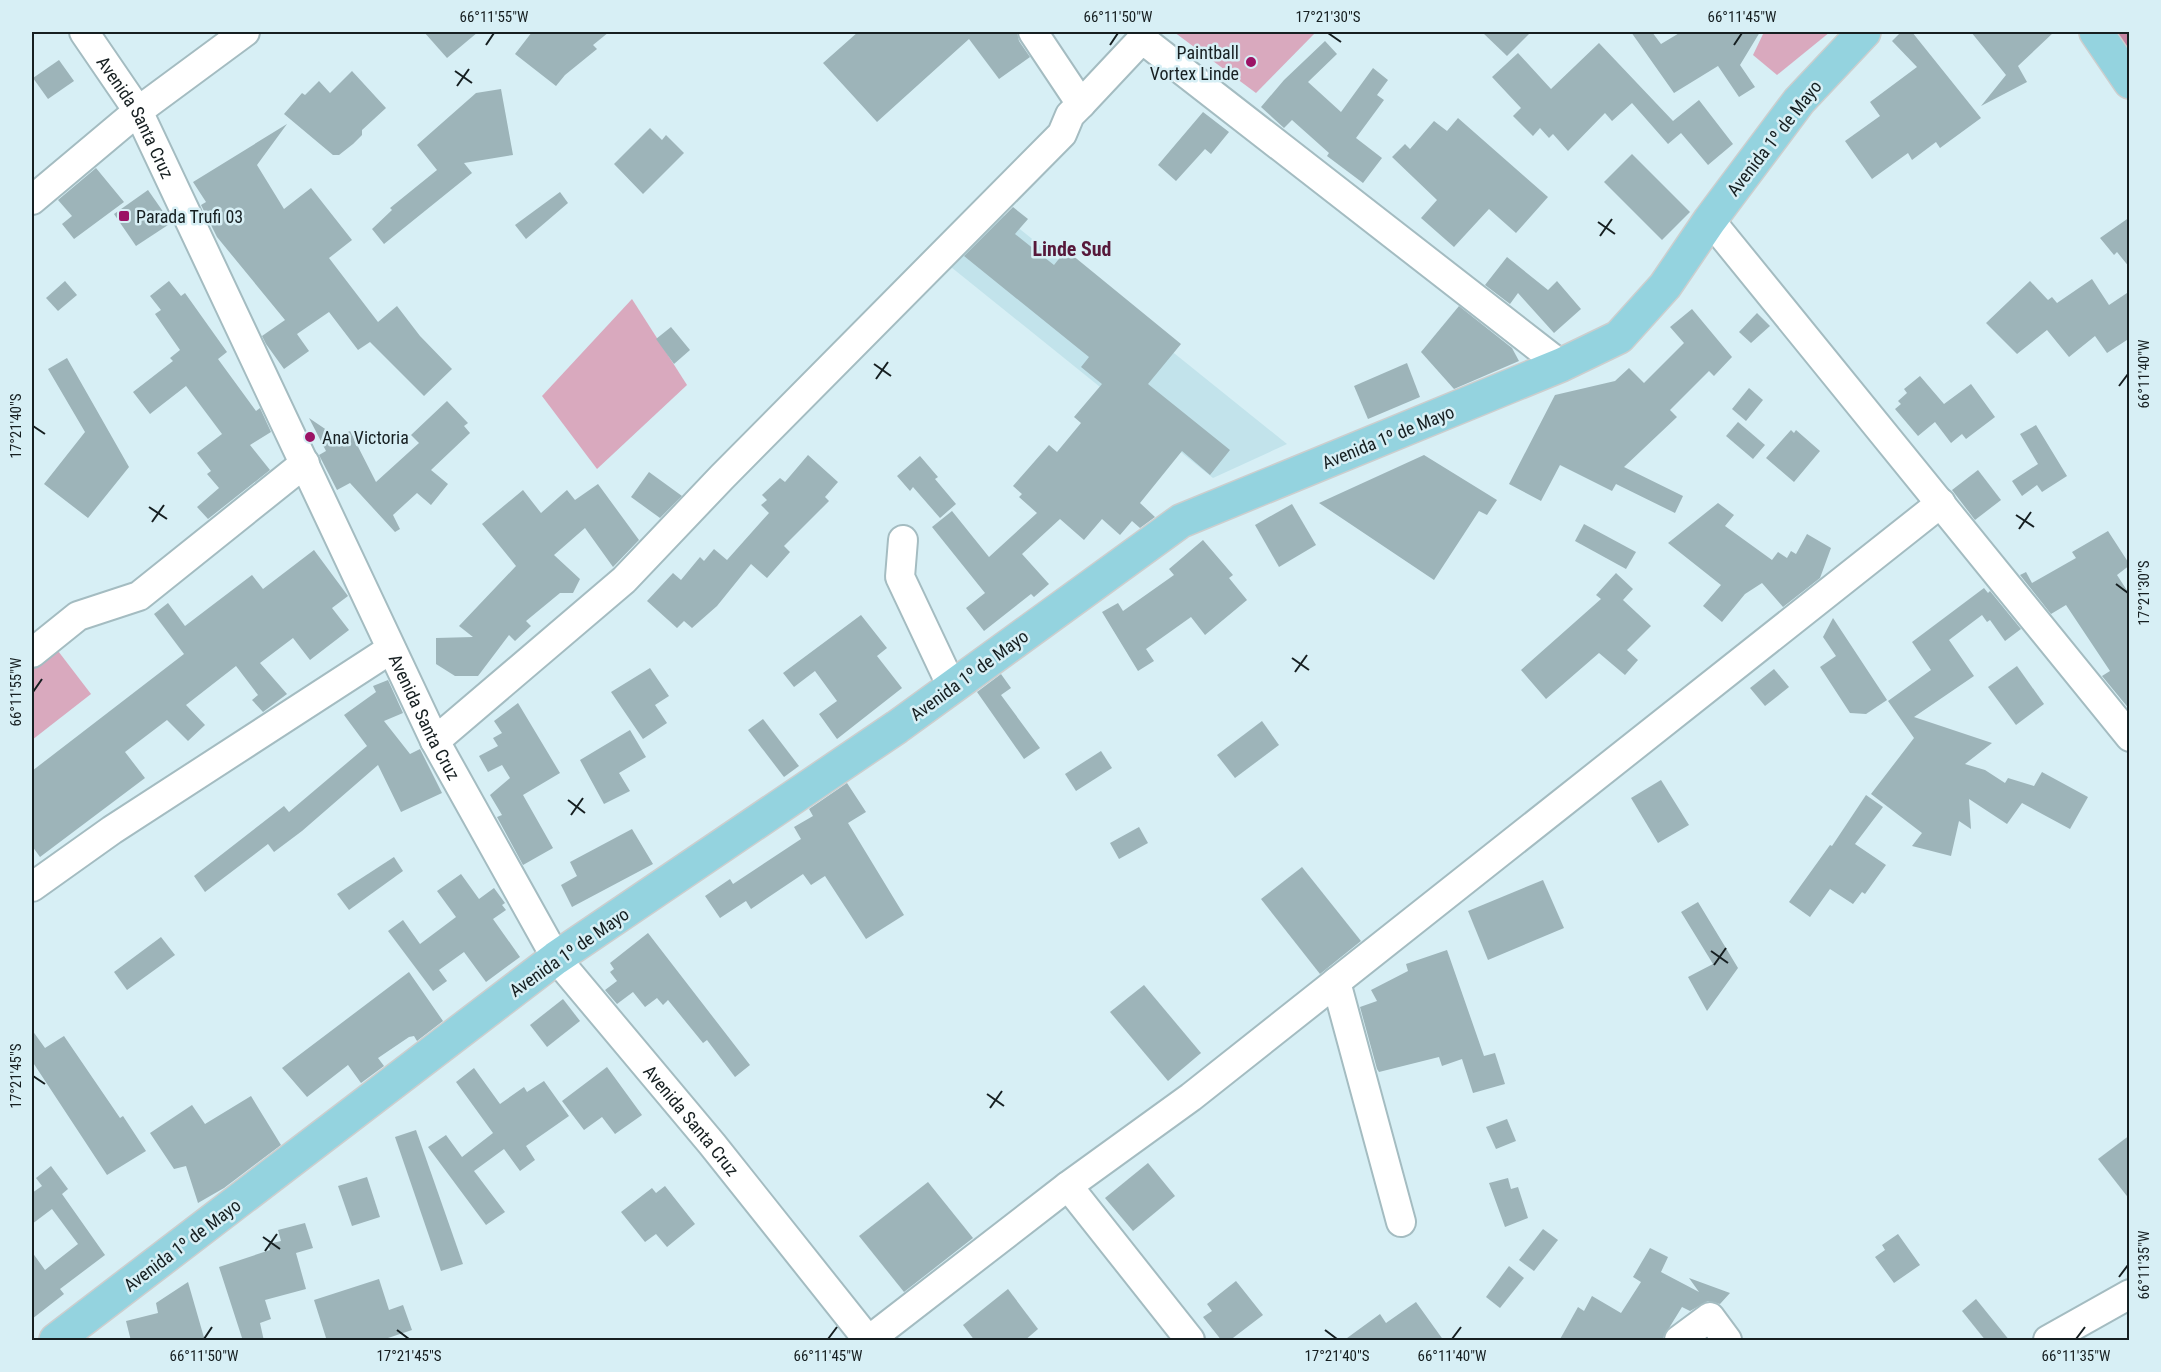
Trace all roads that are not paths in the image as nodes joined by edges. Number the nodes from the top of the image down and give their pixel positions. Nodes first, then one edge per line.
1 (84, 32) edge
2 (245, 32) edge
3 (1033, 32) edge
4 (1864, 32) edge
5 (2096, 32) edge
6 (2130, 82) edge
7 (1081, 104) junction
8 (138, 111) junction
9 (32, 200) edge
10 (1710, 220) junction
11 (1561, 365) junction
12 (305, 463) junction
13 (1941, 503) junction
14 (903, 540) dead end
15 (391, 649) junction
16 (32, 653) edge
17 (952, 687) junction
18 (2130, 737) edge
19 (435, 741) junction
20 (32, 887) edge
21 (556, 958) junction
22 (1336, 982) junction
23 (1068, 1186) junction
24 (1401, 1222) dead end
25 (2130, 1294) edge
26 (56, 1341) edge
27 (869, 1341) edge
28 (1190, 1341) edge
29 (1679, 1341) edge
30 (1727, 1341) edge
31 (2048, 1341) edge

1 - 8 street, Avenida Santa Cruz
2 - 8 street
3 - 7 street
4 - 10 main road, Avenida 1º de Mayo
5 - 6 main road
7 - 11 street
7 - 19 street
8 - 9 street
8 - 12 street, Avenida Santa Cruz
10 - 11 main road, Avenida 1º de Mayo
10 - 13 street
11 - 17 main road, Avenida 1º de Mayo
12 - 15 street, Avenida Santa Cruz
12 - 16 street
13 - 18 street
13 - 22 street
14 - 17 street
15 - 19 street, Avenida Santa Cruz
15 - 20 street
17 - 21 main road, Avenida 1º de Mayo
19 - 21 street, Avenida Santa Cruz
21 - 26 main road, Avenida 1º de Mayo
21 - 27 street, Avenida Santa Cruz
22 - 23 street
22 - 24 street
23 - 27 street
23 - 28 street
25 - 31 street
29 - 30 street

